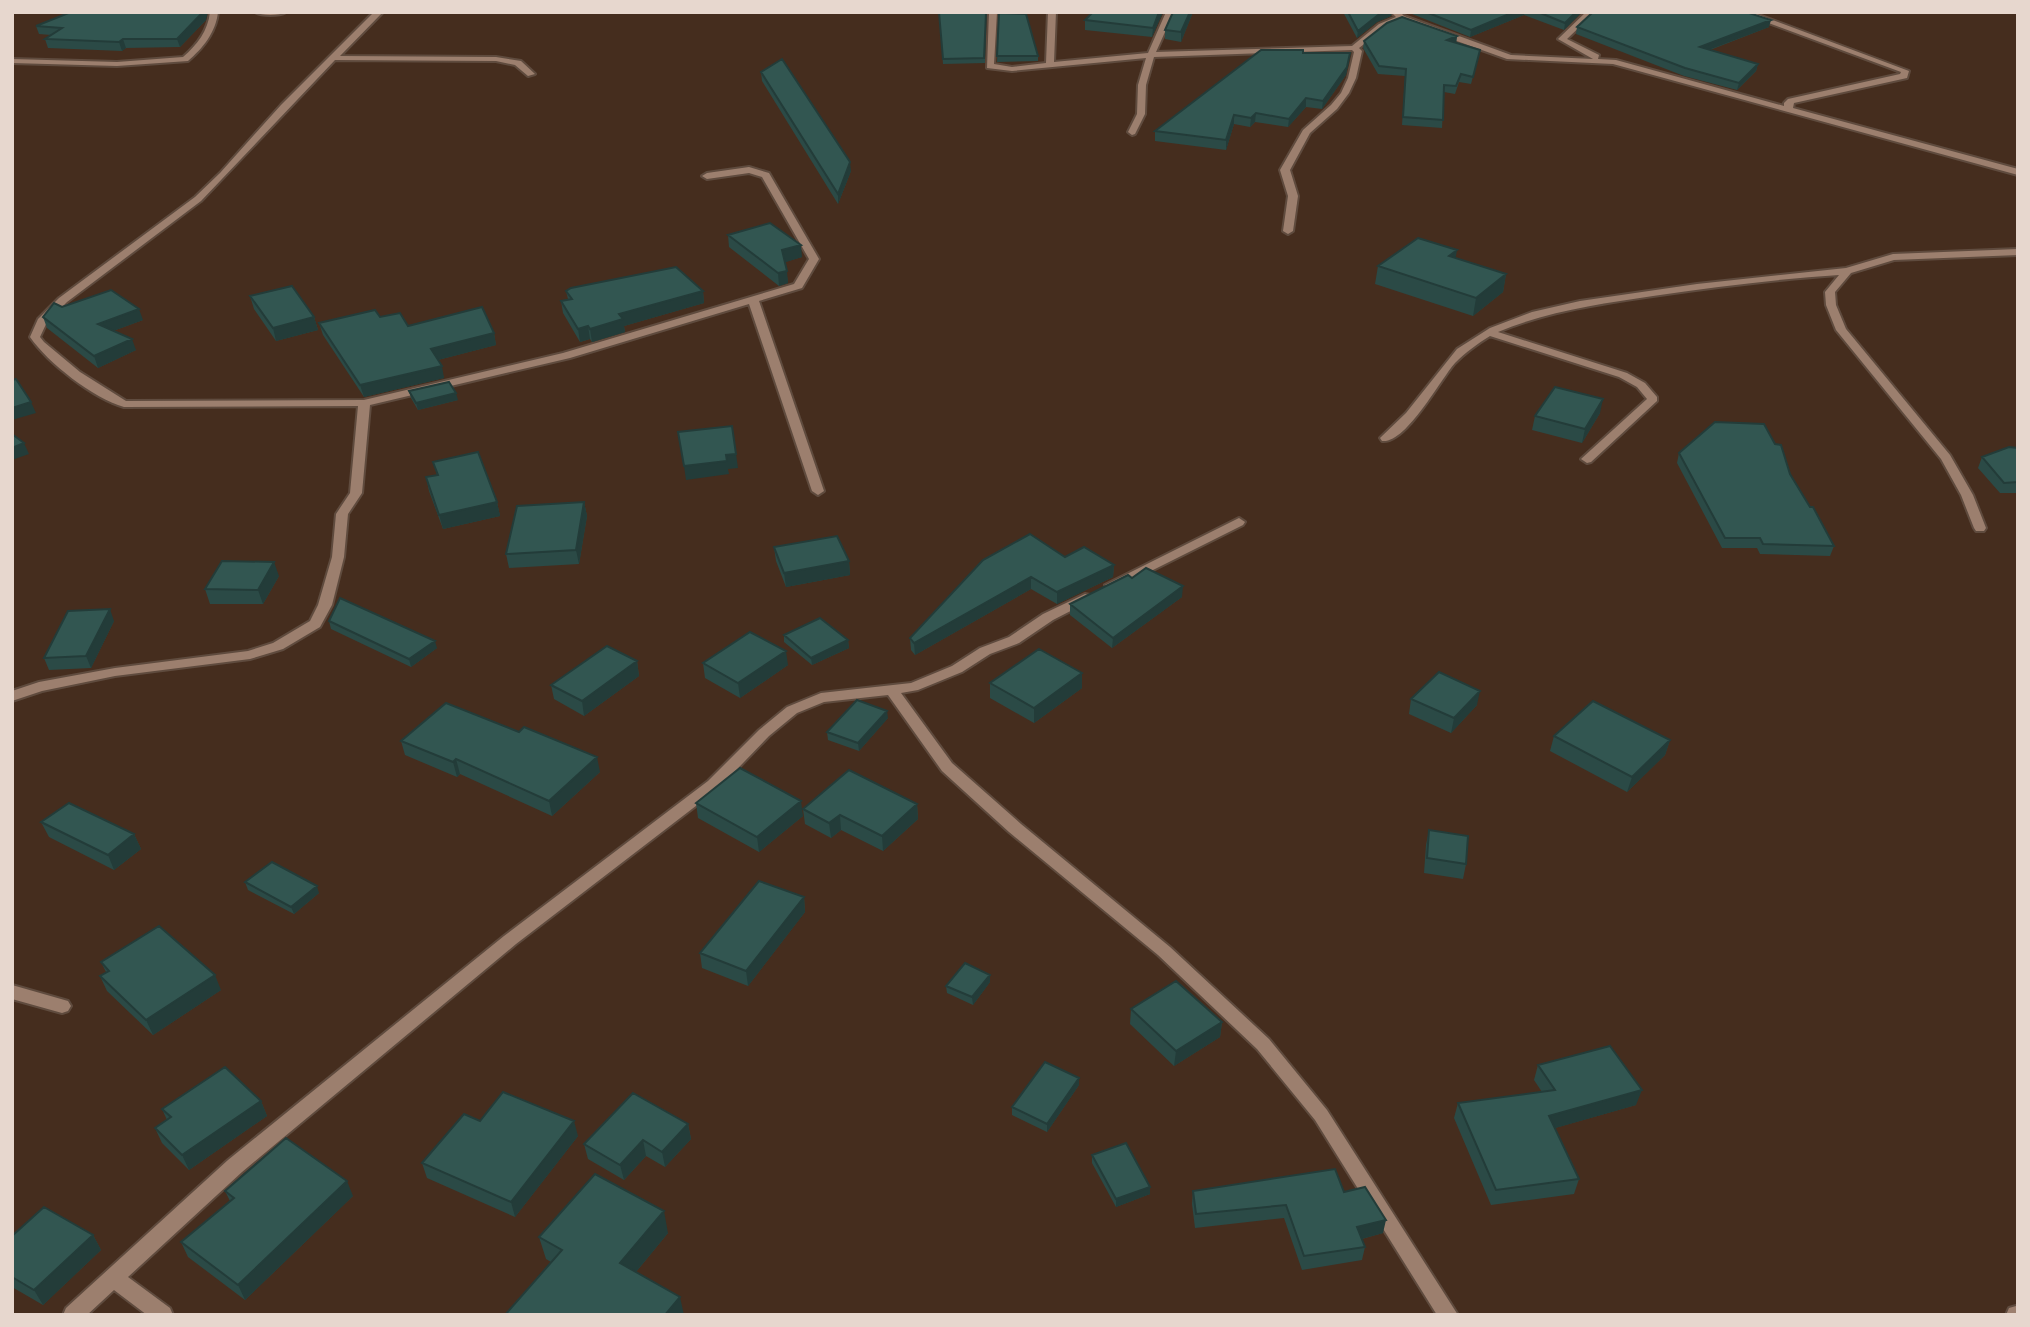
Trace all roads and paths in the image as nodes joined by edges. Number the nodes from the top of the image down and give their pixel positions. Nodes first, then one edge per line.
1 (214, 12) edge
2 (259, 12) edge
3 (282, 12) edge
4 (379, 12) edge
5 (993, 12) edge
6 (1052, 12) edge
7 (1170, 12) edge
8 (1591, 12) edge
9 (1743, 12) edge
10 (1398, 15) edge
11 (1354, 48) junction
12 (1150, 55) junction
13 (336, 58) junction
14 (1600, 60) junction
15 (12, 61) edge
16 (1050, 66) junction
17 (531, 74) dead end
18 (1789, 108) junction
19 (1132, 132) dead end
20 (2018, 172) edge
21 (707, 176) dead end
22 (1288, 231) dead end
23 (2018, 252) edge
24 (1847, 271) junction
25 (753, 300) junction
26 (1490, 333) junction
27 (364, 403) junction
28 (1386, 438) dead end
29 (1587, 459) dead end
30 (818, 491) dead end
31 (1239, 523) dead end
32 (1980, 528) dead end
33 (893, 692) junction
34 (12, 696) edge
35 (12, 992) edge
36 (62, 1006) dead end
37 (115, 1279) junction
38 (73, 1315) edge
39 (163, 1315) edge
40 (1448, 1315) edge

1 - 15 street
2 - 3 street
4 - 13 street
5 - 16 street
6 - 16 street
7 - 12 street
8 - 14 street
9 - 18 street
10 - 11 street
10 - 14 street
11 - 12 street
11 - 22 street
12 - 16 street
12 - 19 street
13 - 17 street
13 - 27 street
14 - 18 street
18 - 20 street
21 - 25 street
23 - 24 street
24 - 26 street
24 - 32 street
25 - 27 street
25 - 30 street
26 - 28 street
26 - 29 street
27 - 34 street
31 - 33 street
33 - 37 street
33 - 40 street
35 - 36 street
37 - 38 street
37 - 39 street

